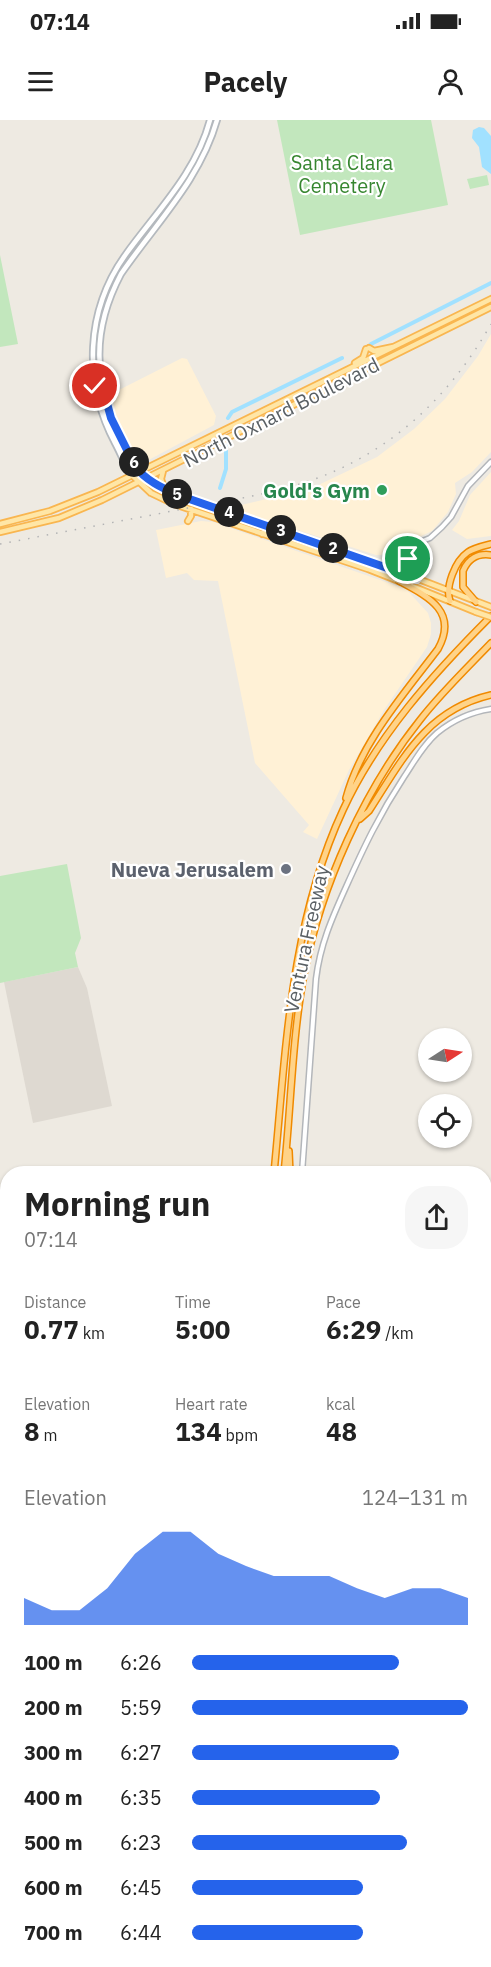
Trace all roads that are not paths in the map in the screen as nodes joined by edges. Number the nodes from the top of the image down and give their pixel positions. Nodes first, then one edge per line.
1 (210, 120) edge
2 (217, 120) edge
3 (491, 299) edge
4 (491, 307) edge
5 (395, 346) junction
6 (329, 378) junction
7 (102, 385) junction
8 (95, 386) junction
9 (491, 462) edge
10 (163, 471) junction
11 (140, 472) junction
12 (132, 475) junction
13 (147, 478) junction
14 (138, 483) junction
15 (164, 488) junction
16 (191, 509) junction
17 (10, 521) junction
18 (188, 522) dead end
19 (0, 524) edge
20 (278, 529) junction
21 (1, 532) edge
22 (262, 534) junction
23 (298, 536) junction
24 (281, 540) junction
25 (420, 543) junction
26 (491, 544) edge
27 (491, 555) edge
28 (382, 565) junction
29 (374, 572) junction
30 (416, 578) junction
31 (399, 581) junction
32 (448, 591) junction
33 (450, 601) junction
34 (476, 602) junction
35 (491, 609) edge
36 (489, 618) edge
37 (491, 643) edge
38 (491, 695) edge
39 (491, 709) edge
40 (344, 808) junction
41 (357, 822) junction
42 (289, 1123) junction
43 (275, 1166) edge
44 (285, 1166) edge
45 (290, 1166) edge
46 (303, 1166) edge

1 - 8 main road
2 - 7 main road
3 - 5 main road, North Oxnard Boulevard
4 - 10 main road, North Oxnard Boulevard
5 - 6 main road, North Oxnard Boulevard
5 - 6 main road
6 - 11 main road, North Oxnard Boulevard
7 - 8 main road
7 - 11 main road
8 - 12 main road
9 - 25 street
10 - 13 main road, North Oxnard Boulevard
10 - 15 main road
11 - 12 main road, North Oxnard Boulevard
11 - 13 main road
12 - 14 main road
12 - 17 main road, North Oxnard Boulevard
13 - 14 main road, North Oxnard Boulevard
13 - 15 main road
14 - 16 main road
14 - 21 main road, North Oxnard Boulevard
15 - 20 main road
16 - 18 main road
16 - 22 main road
17 - 19 main road, North Oxnard Boulevard
17 - 21 main road
20 - 22 main road
20 - 23 main road
22 - 24 main road
23 - 24 main road
23 - 28 main road
24 - 29 main road
25 - 28 street
25 - 30 main road
26 - 32 highway
27 - 34 highway
28 - 29 street
28 - 30 main road
29 - 31 main road
30 - 32 main road
31 - 33 main road
31 - 40 highway
32 - 33 highway
32 - 34 main road
33 - 36 main road, bridge
34 - 35 main road
35 - 36 highway, Ventura Freeway
36 - 40 highway, Ventura Freeway
37 - 41 highway, Ventura Freeway
38 - 41 highway
39 - 46 street
40 - 43 highway, Ventura Freeway
41 - 42 highway, Ventura Freeway
42 - 44 highway, Ventura Freeway
42 - 45 highway

